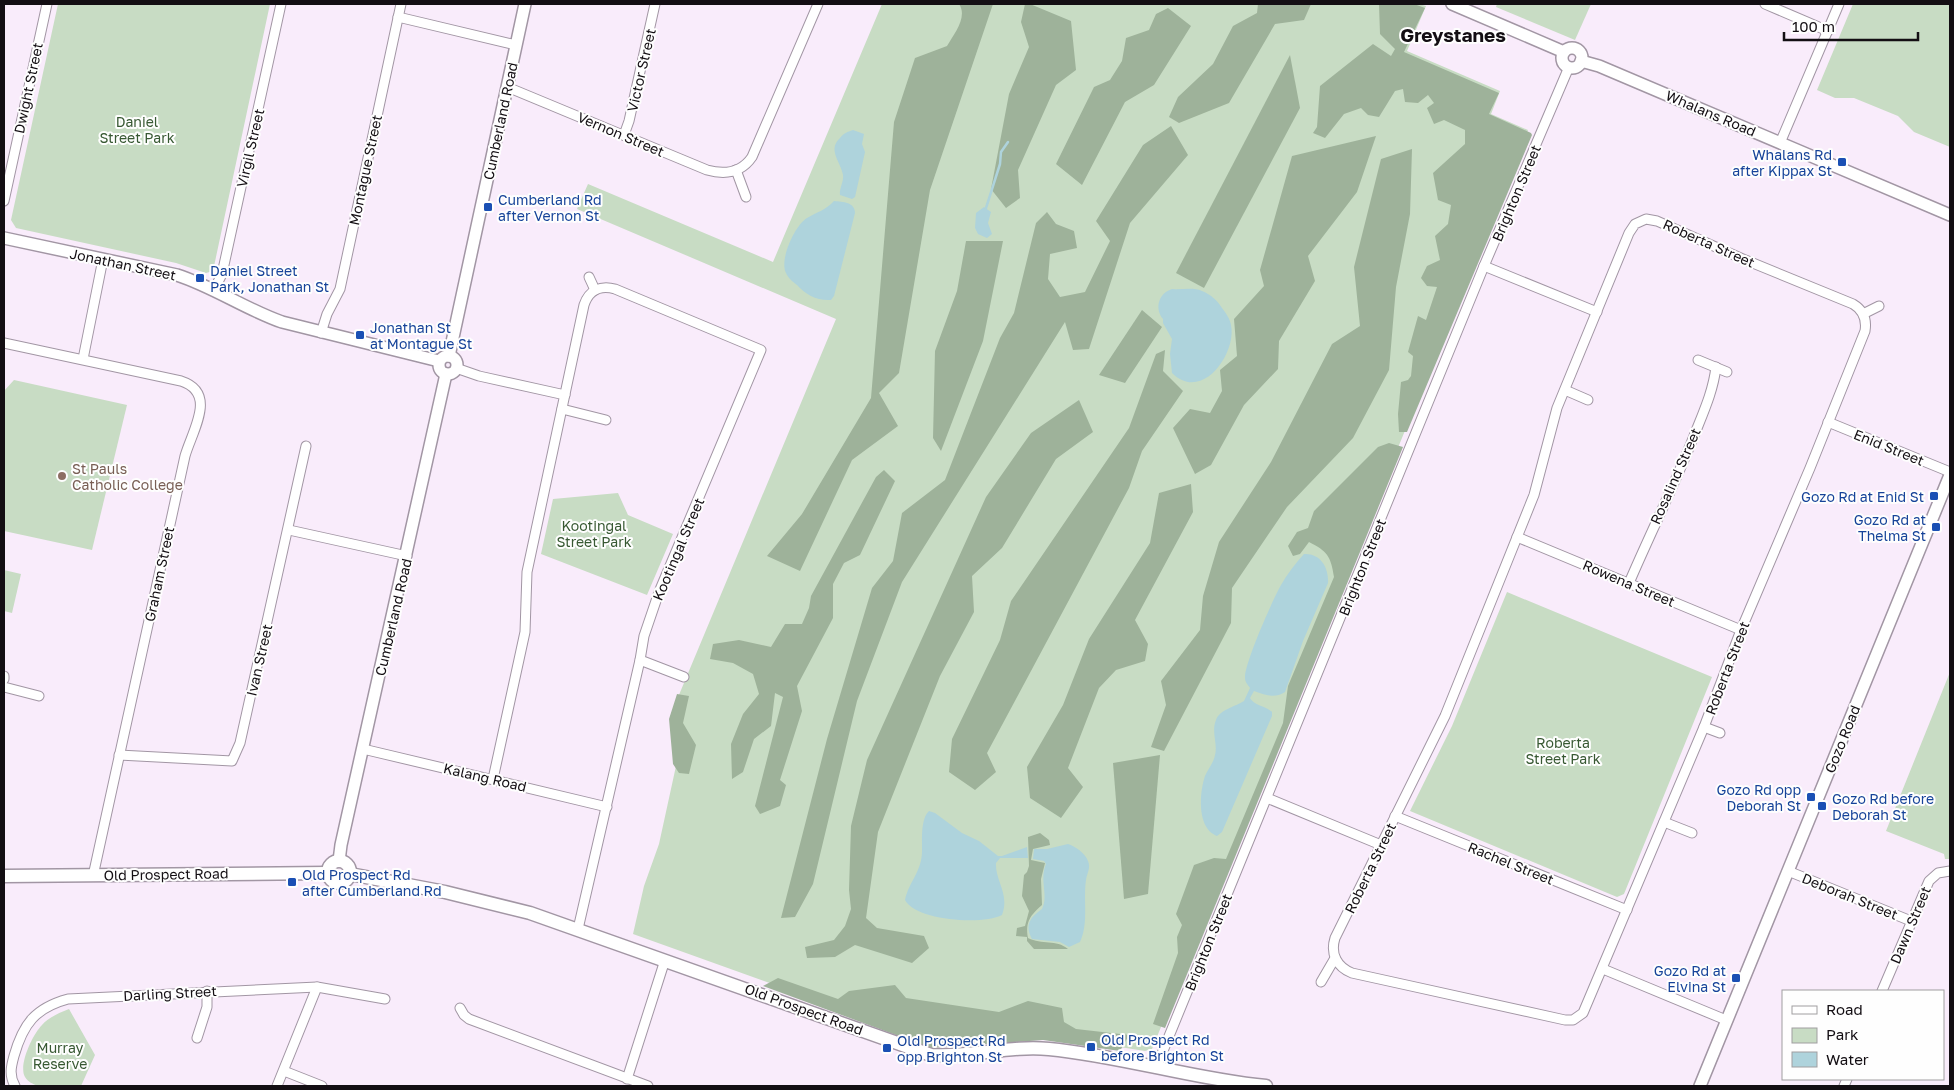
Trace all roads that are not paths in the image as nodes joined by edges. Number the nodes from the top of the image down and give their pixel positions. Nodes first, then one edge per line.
1 (47, 4) edge
2 (281, 4) edge
3 (401, 4) edge
4 (525, 4) edge
5 (655, 4) edge
6 (818, 4) edge
7 (1452, 4) edge
8 (1765, 4) edge
9 (1839, 4) edge
10 (398, 17) junction
11 (1828, 30) junction
12 (516, 45) junction
13 (1564, 52) junction
14 (1581, 61) junction
15 (1569, 67) junction
16 (507, 87) junction
17 (624, 135) junction
18 (1780, 143) junction
19 (736, 170) junction
20 (746, 197) dead end
21 (4, 201) edge
22 (1950, 215) edge
23 (4, 238) edge
24 (103, 259) junction
25 (1484, 266) junction
26 (589, 278) dead end
27 (214, 290) junction
28 (595, 290) junction
29 (1879, 306) dead end
30 (1597, 312) junction
31 (1863, 314) junction
32 (321, 333) junction
33 (4, 342) edge
34 (444, 358) junction
35 (82, 359) junction
36 (1698, 360) dead end
37 (1716, 367) junction
38 (451, 371) junction
39 (1727, 372) dead end
40 (1565, 390) junction
41 (565, 395) junction
42 (1588, 400) dead end
43 (562, 410) junction
44 (606, 420) dead end
45 (1828, 422) junction
46 (306, 446) dead end
47 (1950, 475) edge
48 (289, 530) junction
49 (1517, 537) junction
50 (406, 556) junction
51 (1629, 583) junction
52 (1741, 630) junction
53 (640, 660) junction
54 (684, 678) dead end
55 (4, 687) edge
56 (39, 696) dead end
57 (1704, 727) junction
58 (1720, 733) dead end
59 (363, 749) junction
60 (119, 755) junction
61 (493, 779) junction
62 (1267, 798) junction
63 (607, 807) junction
64 (1395, 816) junction
65 (1664, 822) junction
66 (1692, 834) dead end
67 (1381, 844) junction
68 (339, 861) junction
69 (1788, 871) junction
70 (1950, 871) edge
71 (328, 873) junction
72 (350, 874) junction
73 (4, 876) edge
74 (93, 876) junction
75 (1627, 910) junction
76 (1911, 921) junction
77 (578, 929) junction
78 (1335, 958) junction
79 (665, 960) junction
80 (1603, 970) junction
81 (1321, 982) dead end
82 (318, 986) junction
83 (1882, 990) edge
84 (207, 991) junction
85 (385, 999) dead end
86 (460, 1008) dead end
87 (1726, 1020) junction
88 (197, 1038) dead end
89 (1156, 1068) junction
90 (284, 1071) junction
91 (627, 1080) junction
92 (1250, 1085) edge
93 (14, 1086) edge
94 (277, 1086) edge
95 (322, 1086) edge
96 (648, 1086) edge
97 (1266, 1086) edge
98 (1700, 1086) edge

1 - 21 street, Dwight Street
2 - 27 street, Virgil Street
3 - 10 street, Montague Street
4 - 12 street, Cumberland Road
5 - 17 street, Victor Street
6 - 19 street
7 - 13 street
8 - 11 street
9 - 11 street
10 - 12 street
10 - 32 street, Montague Street
11 - 18 street
12 - 16 street, Cumberland Road
13 - 14 street
13 - 15 street
14 - 15 street
14 - 18 street, Whalans Road
15 - 25 street, Brighton Street
16 - 17 street, Vernon Street
16 - 34 street, Cumberland Road
17 - 19 street, Vernon Street
18 - 22 street, Whalans Road
19 - 20 street
23 - 24 street, Jonathan Street
24 - 27 street, Jonathan Street
24 - 35 street
25 - 30 street
25 - 62 street, Brighton Street
26 - 28 street
27 - 32 street, Jonathan Street
28 - 41 street
28 - 53 street, Kootingal Street
29 - 31 street
30 - 31 street, Roberta Street
30 - 40 street, Roberta Street
31 - 45 street, Roberta Street
32 - 34 street, Jonathan Street
33 - 35 street
34 - 38 street
34 - 38 street
35 - 60 street, Graham Street
36 - 37 street
37 - 39 street
37 - 51 street, Rosalind Street
38 - 41 street
38 - 50 street, Cumberland Road
40 - 42 street
40 - 49 street, Roberta Street
41 - 43 street
43 - 44 street
43 - 61 street
45 - 47 street, Enid Street
45 - 52 street, Roberta Street
46 - 48 street, Ivan Street
47 - 69 street, Gozo Road
48 - 50 street
48 - 60 street, Ivan Street
49 - 51 street, Rowena Street
49 - 64 street, Roberta Street
50 - 59 street, Cumberland Road
51 - 52 street, Rowena Street
52 - 57 street, Roberta Street
53 - 54 street
53 - 63 street, Kootingal Street
55 - 56 street
57 - 58 street
57 - 65 street, Roberta Street
59 - 61 street, Kalang Road
59 - 68 street, Cumberland Road
60 - 74 street, Graham Street
61 - 63 street, Kalang Road
62 - 67 street
62 - 89 street, Brighton Street
63 - 77 street, Kootingal Street
64 - 67 street, Roberta Street
64 - 75 street, Rachel Street
65 - 66 street
65 - 75 street, Roberta Street
67 - 78 street, Roberta Street
68 - 71 main road
68 - 72 main road
69 - 76 street, Deborah Street
69 - 87 street, Gozo Road
70 - 76 street, Dawn Street
71 - 72 main road
71 - 74 main road, Old Prospect Road
72 - 77 main road, Old Prospect Road
73 - 74 main road, Old Prospect Road
75 - 80 street, Roberta Street
76 - 83 street, Dawn Street
77 - 79 main road, Old Prospect Road
78 - 80 street, Roberta Street
78 - 81 street, Roberta Street
79 - 89 main road, Old Prospect Road
79 - 91 street
80 - 87 street
82 - 84 street, Darling Street
82 - 85 street, Darling Street
82 - 90 street
84 - 88 street
84 - 93 street, Darling Street
86 - 91 street
87 - 98 street, Gozo Road
89 - 92 main road, Old Prospect Road
90 - 94 street
90 - 95 street
91 - 96 street
92 - 97 main road, Old Prospect Road

